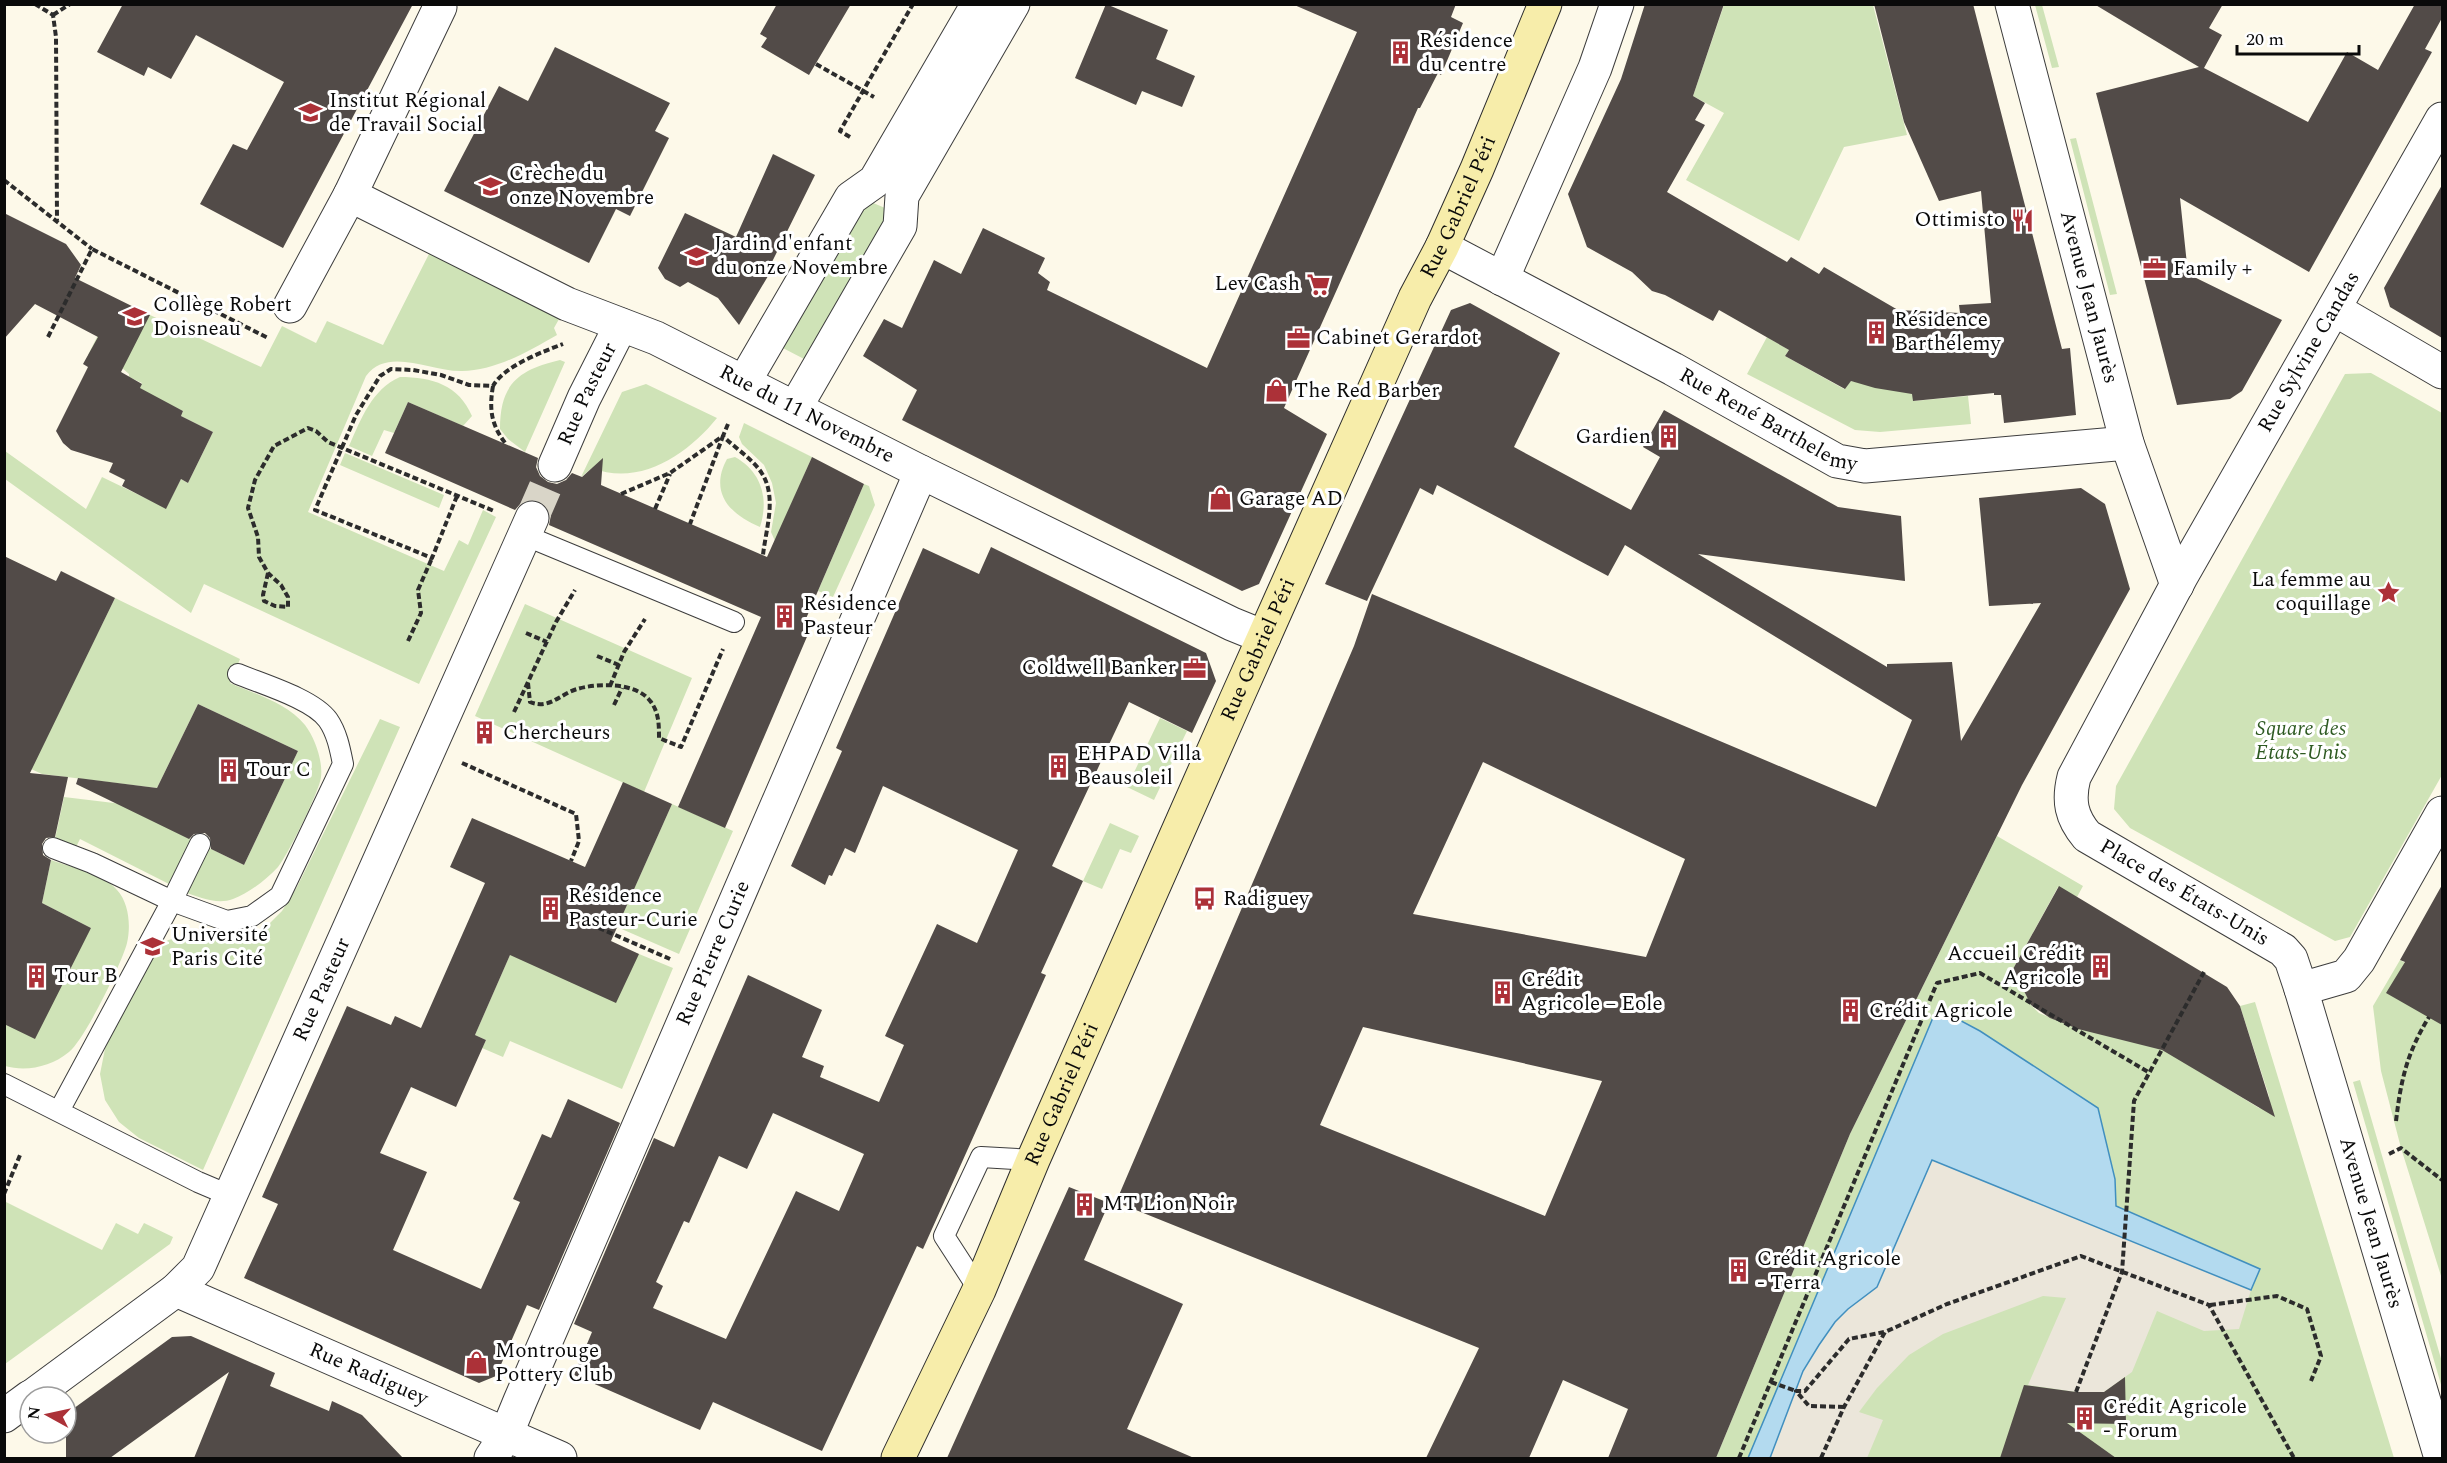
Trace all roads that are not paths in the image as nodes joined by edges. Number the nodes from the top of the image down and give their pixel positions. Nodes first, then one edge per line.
1 (978, 4) edge
2 (1013, 4) edge
3 (1545, 4) edge
4 (1617, 4) edge
5 (2012, 4) edge
6 (440, 7) dead end
7 (2442, 119) edge
8 (888, 188) junction
9 (350, 195) junction
10 (1442, 247) junction
11 (1502, 279) junction
12 (2334, 309) junction
13 (282, 319) road end
14 (621, 325) junction
15 (2442, 372) edge
16 (744, 382) junction
17 (795, 408) junction
18 (2127, 443) junction
19 (555, 465) tunnel mouth
20 (921, 472) junction
21 (528, 526) joint
22 (2177, 585) junction
23 (734, 622) road end
24 (1264, 637) junction
25 (238, 674) dead end
26 (2442, 813) edge
27 (200, 844) dead end
28 (53, 848) dead end
29 (172, 901) junction
30 (2301, 989) junction
31 (4, 1084) edge
32 (59, 1111) junction
33 (1033, 1160) junction
34 (231, 1196) junction
35 (176, 1290) junction
36 (979, 1290) junction
37 (46, 1385) edge
38 (18, 1406) edge
39 (4, 1416) edge
40 (498, 1446) edge
41 (560, 1458) edge
42 (898, 1458) edge
43 (2441, 1458) edge

1 - 8 street
2 - 8 street
3 - 10 main road, Rue Gabriel Péri
4 - 11 street
5 - 18 street, Avenue Jean Jaurès
6 - 9 street
7 - 12 street, Rue Sylvine Candas
8 - 16 street
8 - 17 street
9 - 13 street
9 - 14 street, Rue du 11 Novembre
10 - 11 street, Rue René Barthelemy
10 - 24 main road, Rue Gabriel Péri
11 - 18 street, Rue René Barthelemy
12 - 15 street
12 - 22 street, Rue Sylvine Candas
14 - 16 street, Rue du 11 Novembre
14 - 19 street, Rue Pasteur
16 - 17 street, Rue du 11 Novembre
17 - 20 street, Rue du 11 Novembre
18 - 22 street, Avenue Jean Jaurès
20 - 24 street, Rue du 11 Novembre
20 - 40 street, Rue Pierre Curie
21 - 23 lane
21 - 34 street, Rue Pasteur
22 - 30 street, Place des États-Unis
24 - 33 main road, Rue Gabriel Péri
25 - 29 lane
26 - 30 street
27 - 29 lane
28 - 29 lane
29 - 32 lane
30 - 43 street, Avenue Jean Jaurès
31 - 32 lane
32 - 34 lane
33 - 36 main road, Rue Gabriel Péri
33 - 36 lane
34 - 35 street, Rue Pasteur
35 - 37 street, Rue Pasteur
35 - 40 street, Rue Radiguey
36 - 42 main road, Rue Gabriel Péri
38 - 39 street, Rue Pasteur
40 - 41 street, Rue Radiguey

